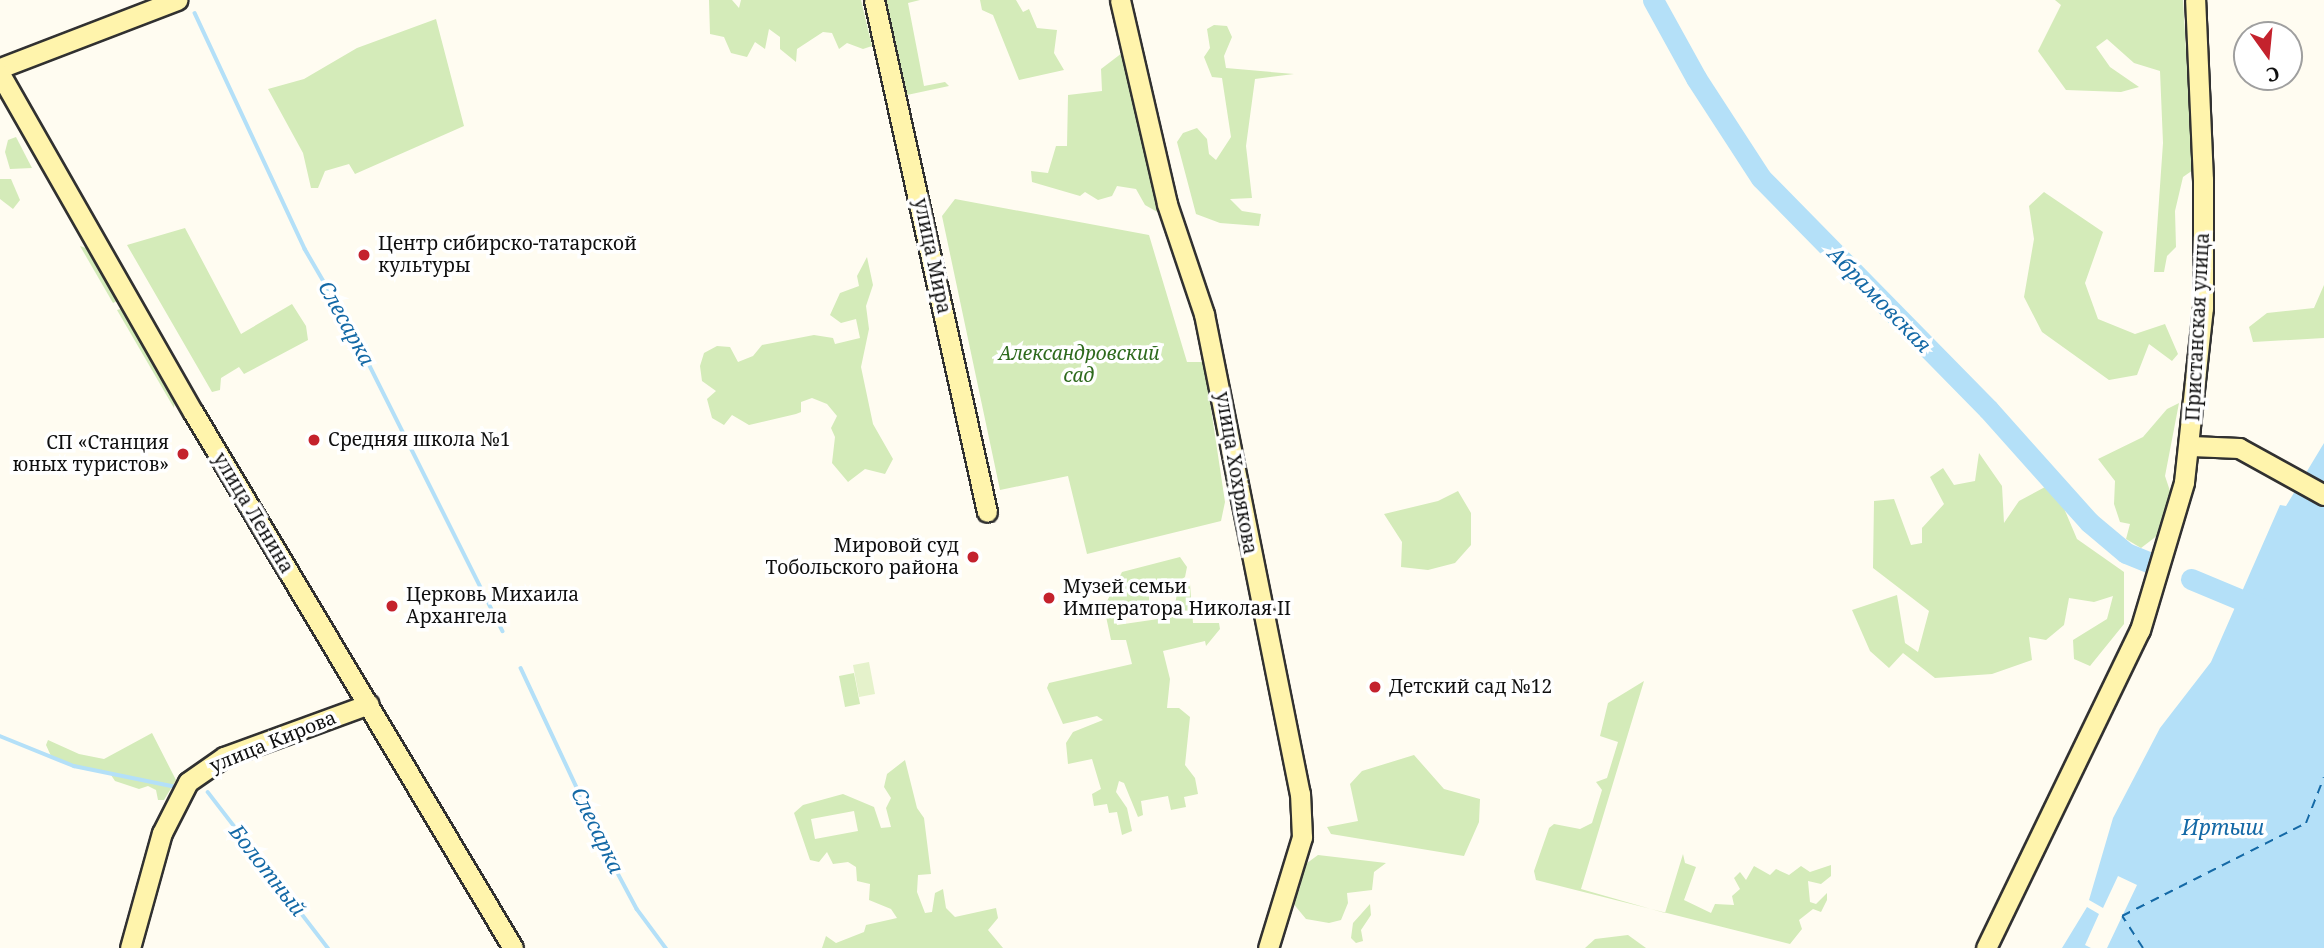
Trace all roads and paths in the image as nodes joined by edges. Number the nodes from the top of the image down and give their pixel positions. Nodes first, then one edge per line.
1 (177, 0) edge
2 (874, 0) edge
3 (1120, 0) edge
4 (2195, 0) edge
5 (0, 71) edge
6 (2191, 446) junction
7 (2324, 495) edge
8 (987, 512) dead end
9 (369, 704) junction
10 (131, 948) edge
11 (513, 948) edge
12 (1268, 948) edge
13 (1986, 948) edge

1 - 5 main road
2 - 8 main road, улица Мира
3 - 12 main road, улица Хохрякова
4 - 6 main road, Пристанская улица
5 - 9 main road, улица Ленина
6 - 7 main road
6 - 13 main road, Пристанская улица
9 - 10 main road, улица Кирова
9 - 11 main road, улица Ленина

